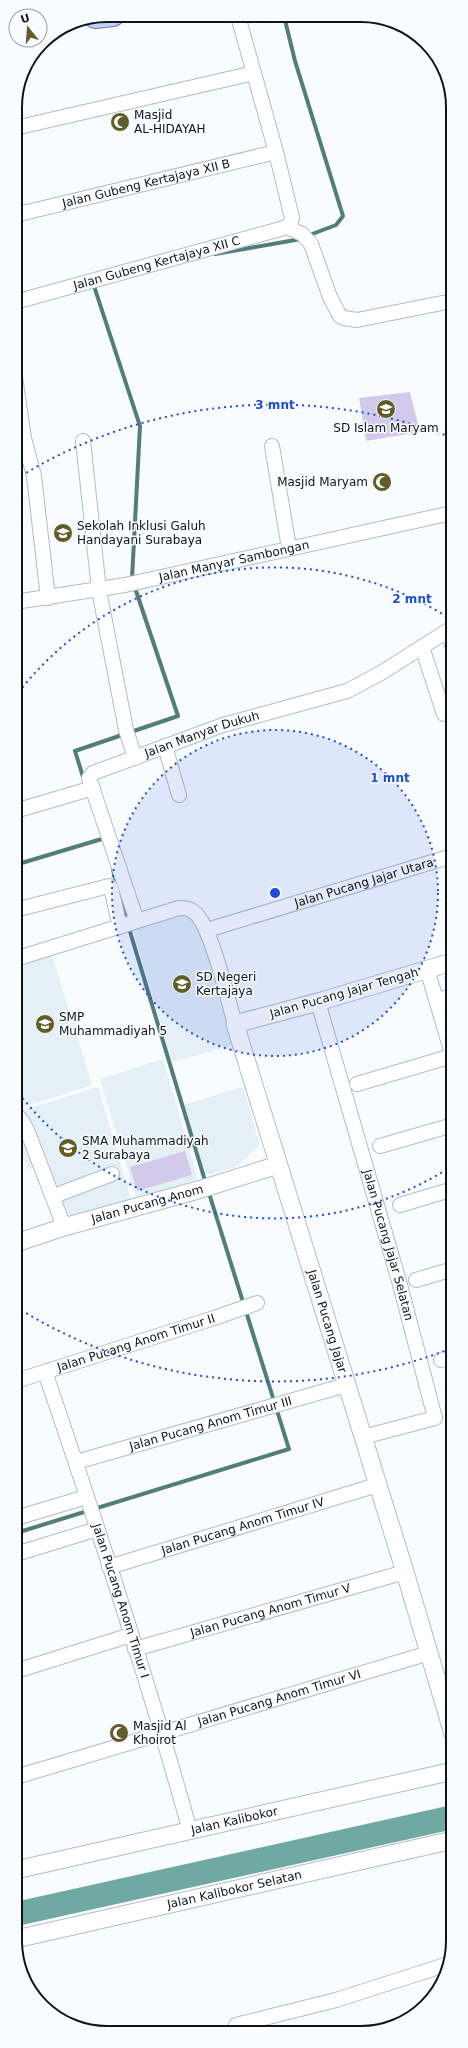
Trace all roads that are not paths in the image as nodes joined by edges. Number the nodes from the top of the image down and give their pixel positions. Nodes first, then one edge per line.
1 (240, 22) edge
2 (254, 73) junction
3 (22, 126) edge
4 (276, 152) junction
5 (22, 213) edge
6 (289, 222) junction
7 (22, 300) edge
8 (446, 302) edge
9 (22, 422) edge
10 (83, 441) dead end
11 (272, 446) dead end
12 (446, 514) edge
13 (290, 548) junction
14 (98, 590) junction
15 (48, 598) junction
16 (22, 601) edge
17 (446, 632) edge
18 (422, 647) junction
19 (444, 714) dead end
20 (165, 746) junction
21 (134, 754) junction
22 (88, 790) junction
23 (179, 795) dead end
24 (22, 809) edge
25 (446, 858) edge
26 (22, 908) edge
27 (130, 924) junction
28 (207, 930) junction
29 (22, 957) edge
30 (446, 964) edge
31 (427, 969) junction
32 (446, 998) edge
33 (437, 1000) junction
34 (318, 1002) junction
35 (235, 1024) junction
36 (446, 1034) edge
37 (446, 1058) edge
38 (357, 1084) dead end
39 (22, 1121) edge
40 (446, 1127) edge
41 (380, 1146) dead end
42 (278, 1165) junction
43 (112, 1174) dead end
44 (446, 1191) edge
45 (54, 1196) junction
46 (400, 1205) dead end
47 (64, 1226) junction
48 (22, 1241) edge
49 (446, 1272) edge
50 (416, 1280) dead end
51 (257, 1303) dead end
52 (45, 1372) junction
53 (22, 1376) edge
54 (346, 1385) junction
55 (363, 1437) junction
56 (76, 1462) junction
57 (377, 1484) junction
58 (88, 1500) junction
59 (22, 1516) edge
60 (95, 1523) junction
61 (22, 1552) edge
62 (109, 1567) junction
63 (405, 1572) junction
64 (131, 1635) junction
65 (135, 1649) junction
66 (429, 1653) junction
67 (22, 1669) edge
68 (446, 1710) edge
69 (163, 1734) junction
70 (446, 1773) edge
71 (22, 1775) edge
72 (190, 1831) junction
73 (446, 1842) edge
74 (22, 1869) edge
75 (22, 1938) edge
76 (442, 1966) edge
77 (236, 2025) dead end

1 - 2 street
2 - 3 street
2 - 4 street
4 - 5 street, Jalan Gubeng Kertajaya XII B
4 - 6 street
6 - 7 street, Jalan Gubeng Kertajaya XII C
6 - 8 street
9 - 15 street
10 - 14 street
11 - 13 street
12 - 13 street, Jalan Manyar Sambongan
13 - 14 street, Jalan Manyar Sambongan
14 - 15 street, Jalan Manyar Sambongan
14 - 21 street
15 - 16 street, Jalan Manyar Sambongan
17 - 18 street, Jalan Manyar Dukuh
18 - 19 street
18 - 20 street, Jalan Manyar Dukuh
20 - 21 street, Jalan Manyar Dukuh
20 - 23 street
21 - 22 street, Jalan Manyar Dukuh
22 - 24 street
22 - 27 street, Jalan Manyar Dukuh
25 - 28 street, Jalan Pucang Jajar Utara
26 - 27 street
27 - 28 street, Jalan Pucang Jajar
27 - 29 street
28 - 35 street, Jalan Pucang Jajar
30 - 31 street, Jalan Pucang Jajar Tengah
31 - 33 street
31 - 34 street, Jalan Pucang Jajar Tengah
32 - 33 street
33 - 36 street
34 - 35 street, Jalan Pucang Jajar Tengah
34 - 55 street, Jalan Pucang Jajar Selatan
35 - 42 street, Jalan Pucang Jajar
37 - 38 street
39 - 45 street
40 - 41 street
42 - 47 street, Jalan Pucang Anom
42 - 54 street, Jalan Pucang Jajar
43 - 45 street
44 - 46 street
45 - 47 street
47 - 48 street, Jalan Pucang Anom
49 - 50 street
51 - 52 street, Jalan Pucang Anom Timur II
52 - 53 street, Jalan Pucang Anom Timur II
52 - 56 street, Jalan Pucang Anom Timur I
54 - 55 street, Jalan Pucang Jajar
54 - 56 street, Jalan Pucang Anom Timur III
55 - 57 street, Jalan Pucang Jajar
56 - 58 street, Jalan Pucang Anom Timur I
57 - 62 street, Jalan Pucang Anom Timur IV
57 - 63 street, Jalan Pucang Jajar
58 - 59 street
58 - 60 street, Jalan Pucang Anom Timur I
60 - 61 street
60 - 62 street, Jalan Pucang Anom Timur I
62 - 64 street, Jalan Pucang Anom Timur I
63 - 65 street, Jalan Pucang Anom Timur V
63 - 66 street, Jalan Pucang Jajar
64 - 65 street, Jalan Pucang Anom Timur I
64 - 67 street
65 - 69 street, Jalan Pucang Anom Timur I
66 - 68 street, Jalan Pucang Jajar
66 - 69 street, Jalan Pucang Anom Timur VI
69 - 71 street, Jalan Pucang Anom Timur VI
69 - 72 street, Jalan Pucang Anom Timur I
70 - 72 street, Jalan Kalibokor
72 - 74 street, Jalan Kalibokor
73 - 75 street, Jalan Kalibokor Selatan
76 - 77 street

